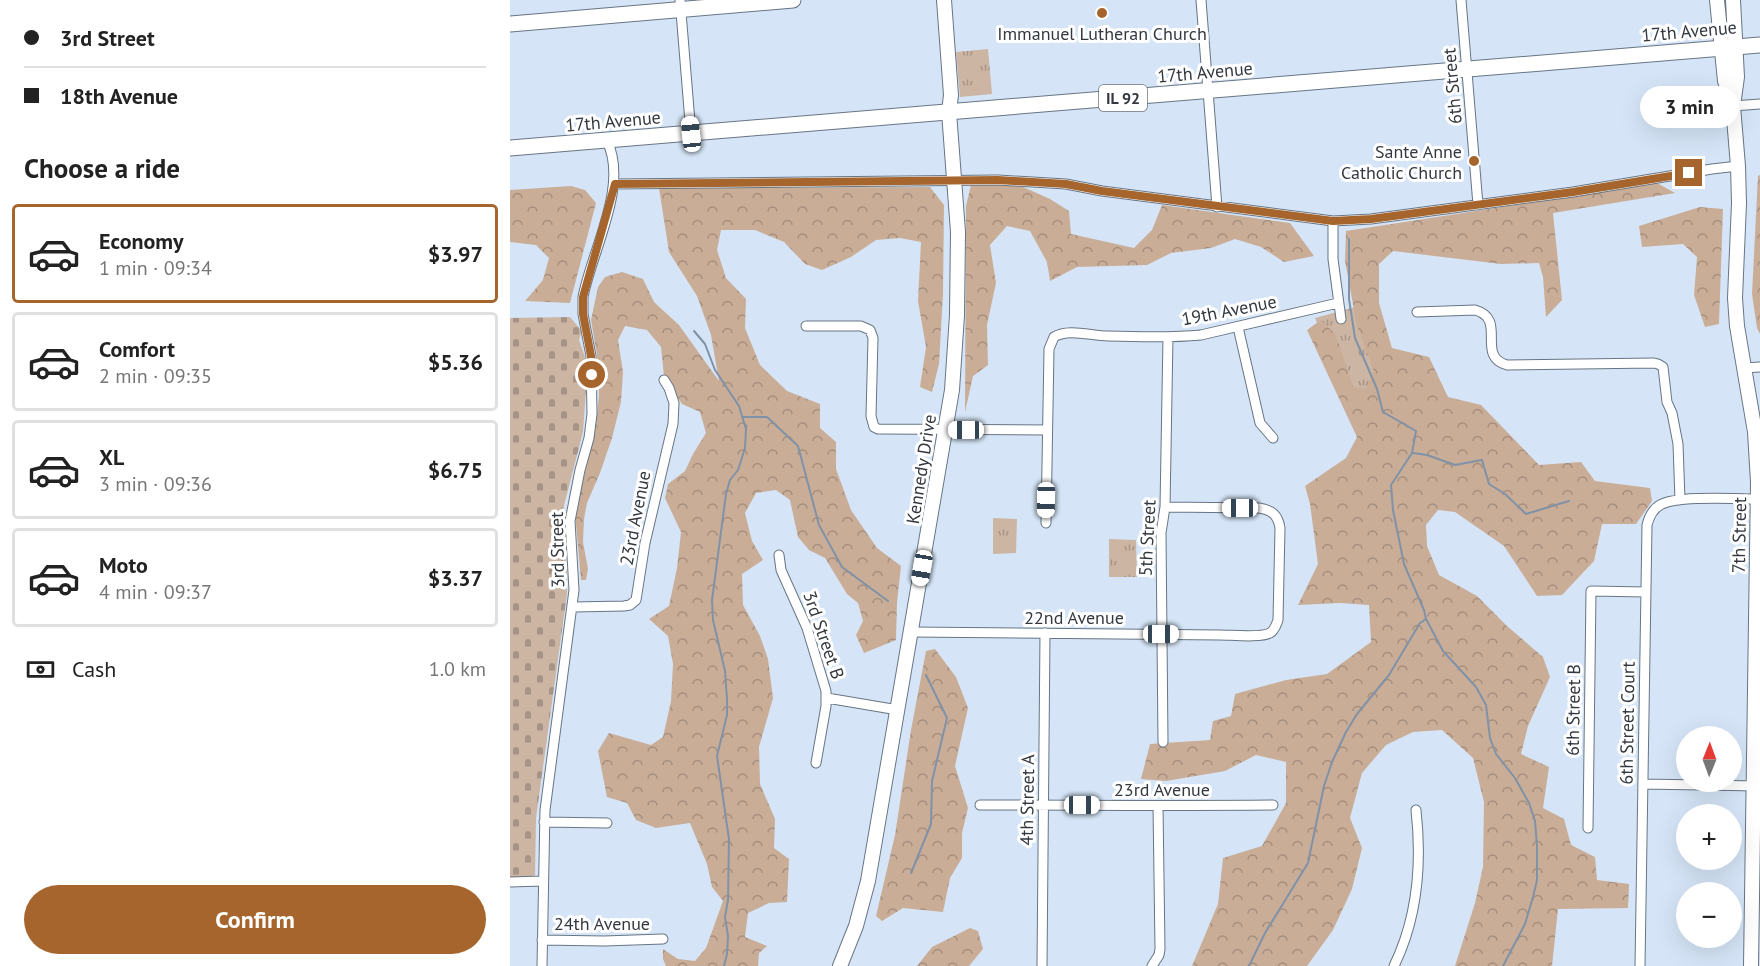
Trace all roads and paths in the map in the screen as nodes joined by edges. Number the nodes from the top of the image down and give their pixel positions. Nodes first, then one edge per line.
1 (793, 0) edge
2 (936, 0) edge
3 (944, 0) edge
4 (1201, 0) edge
5 (1461, 0) edge
6 (1717, 0) edge
7 (1733, 0) edge
8 (680, 5) edge
9 (510, 24) edge
10 (1760, 45) edge
11 (1729, 47) junction
12 (1467, 69) junction
13 (1208, 91) junction
14 (1760, 104) edge
15 (1733, 106) junction
16 (949, 112) junction
17 (691, 134) junction
18 (607, 141) junction
19 (510, 148) edge
20 (1738, 166) junction
21 (955, 180) junction
22 (615, 184) junction
23 (1478, 205) junction
24 (1217, 207) junction
25 (1333, 221) junction
26 (1338, 303) junction
27 (1417, 312) dead end
28 (1341, 319) dead end
29 (806, 326) dead end
30 (1238, 327) junction
31 (1168, 337) junction
32 (1744, 368) junction
33 (1760, 368) edge
34 (664, 381) dead end
35 (946, 430) junction
36 (1047, 430) junction
37 (1273, 438) dead end
38 (1759, 499) edge
39 (1680, 500) junction
40 (1166, 507) junction
41 (1046, 524) dead end
42 (779, 555) dead end
43 (1646, 591) junction
44 (573, 607) junction
45 (912, 632) junction
46 (1045, 633) junction
47 (1161, 634) junction
48 (827, 698) junction
49 (898, 710) junction
50 (1163, 742) dead end
51 (816, 763) dead end
52 (1643, 784) junction
53 (1757, 786) edge
54 (980, 805) dead end
55 (1044, 805) junction
56 (1273, 805) dead end
57 (1158, 806) junction
58 (1416, 810) dead end
59 (544, 822) junction
60 (607, 823) dead end
61 (1588, 828) dead end
62 (542, 880) junction
63 (510, 882) edge
64 (663, 939) dead end
65 (542, 940) junction
66 (542, 966) edge
67 (840, 966) edge
68 (1042, 966) edge
69 (1152, 966) edge
70 (1394, 966) edge
71 (1640, 966) edge
72 (1751, 966) edge

1 - 8 main road
2 - 16 street, Kennedy Drive
3 - 16 street, Kennedy Drive
4 - 13 street
5 - 12 street, 6th Street
6 - 11 street, 7th Street
7 - 11 street, 7th Street
8 - 9 main road
8 - 17 street
10 - 11 main road, 17th Avenue / IL 92
11 - 12 main road, 17th Avenue / IL 92
11 - 15 street, 7th Street
12 - 13 main road, 17th Avenue / IL 92
12 - 23 street, 6th Street
13 - 16 main road, 17th Avenue / IL 92
13 - 24 street
14 - 15 street
15 - 20 street, 7th Street
16 - 17 main road, 17th Avenue / IL 92
16 - 21 street, Kennedy Drive
17 - 18 main road, 17th Avenue / IL 92
18 - 19 main road, 17th Avenue / IL 92
18 - 22 street, 3rd Street
20 - 23 street
20 - 32 street, 7th Street
21 - 22 street
21 - 24 street
21 - 35 street, Kennedy Drive
22 - 44 street, 3rd Street
23 - 25 street
24 - 25 street
25 - 26 street
26 - 28 street
26 - 30 street, 19th Avenue
27 - 39 street
29 - 35 street
30 - 31 street, 19th Avenue
30 - 37 street
31 - 36 street, 19th Avenue
31 - 40 street, 5th Street
32 - 33 street
32 - 38 street, 7th Street
34 - 44 street, 23rd Avenue
35 - 36 street
35 - 45 street, Kennedy Drive
36 - 41 street
38 - 39 street
38 - 53 street, 7th Street
39 - 43 street, 6th Street Court
40 - 47 street, 5th Street
40 - 47 street, 22nd Avenue
42 - 48 street, 3rd Street B
43 - 52 street, 6th Street Court
43 - 61 street, 6th Street B
44 - 59 street, 3rd Street
45 - 46 street, 22nd Avenue
45 - 49 street, Kennedy Drive
46 - 47 street, 22nd Avenue
46 - 55 street, 4th Street A
47 - 50 street, 5th Street
48 - 49 street
48 - 51 street, 3rd Street B
49 - 67 street, Kennedy Drive
52 - 53 street
52 - 71 street, 6th Street Court
53 - 72 street, 7th Street
54 - 55 street, 23rd Avenue
55 - 57 street, 23rd Avenue
55 - 68 street, 4th Street A
56 - 57 street, 23rd Avenue
57 - 69 street
58 - 70 street
59 - 60 street
59 - 62 street, 3rd Street
62 - 63 street
62 - 65 street, 3rd Street
64 - 65 street, 24th Avenue
65 - 66 street, 3rd Street

